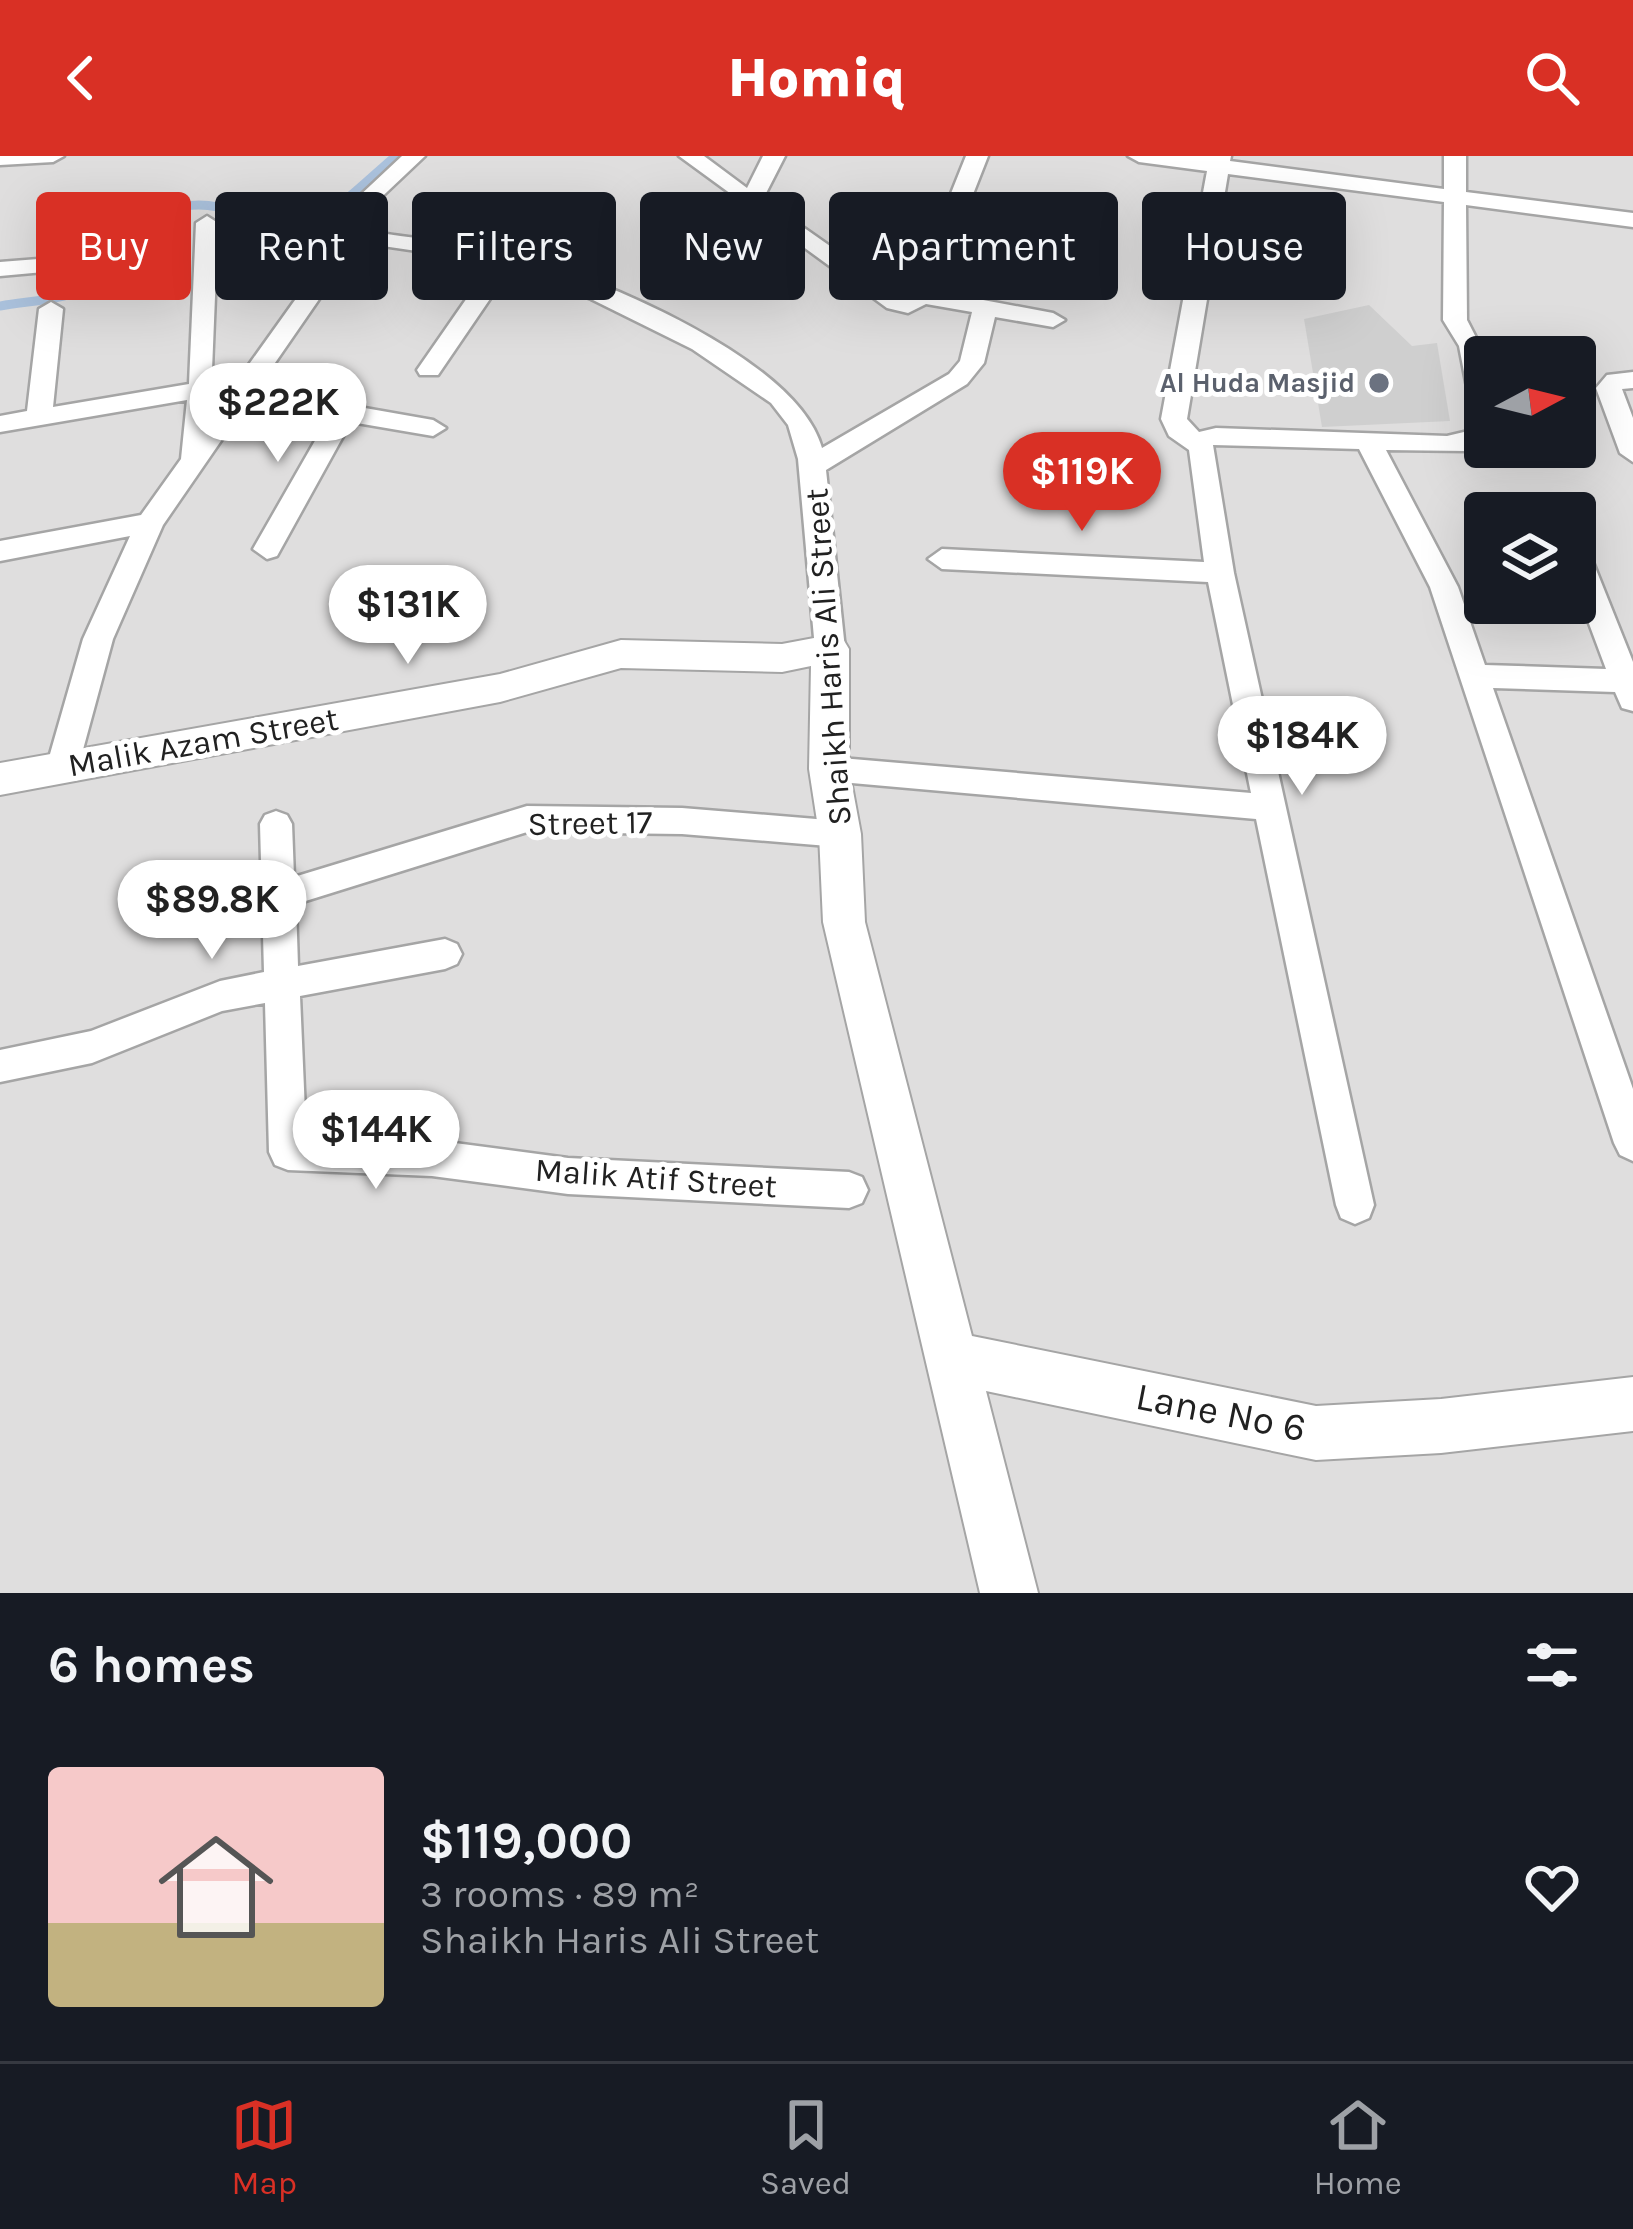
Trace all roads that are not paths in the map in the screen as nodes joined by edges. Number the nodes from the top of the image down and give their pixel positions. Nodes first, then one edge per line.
1 (52, 156) edge
2 (414, 156) edge
3 (690, 156) edge
4 (774, 156) edge
5 (977, 156) edge
6 (1139, 156) edge
7 (1455, 156) edge
8 (0, 159) edge
9 (1219, 162) edge
10 (739, 192) edge
11 (756, 192) edge
12 (963, 192) edge
13 (1458, 198) junction
14 (1633, 220) edge
15 (207, 223) dead end
16 (412, 242) edge
17 (36, 266) edge
18 (0, 269) edge
19 (306, 300) edge
20 (478, 300) edge
21 (612, 300) edge
22 (891, 300) edge
23 (918, 300) edge
24 (942, 300) edge
25 (985, 308) junction
26 (51, 309) dead end
27 (1053, 320) dead end
28 (1465, 336) edge
29 (429, 370) dead end
30 (1633, 380) edge
31 (201, 390) junction
32 (240, 394) junction
33 (344, 412) junction
34 (39, 417) junction
35 (0, 424) edge
36 (434, 428) dead end
37 (1464, 440) edge
38 (1198, 441) junction
39 (1369, 443) junction
40 (1633, 453) edge
41 (191, 464) junction
42 (814, 465) junction
43 (150, 523) junction
44 (267, 549) dead end
45 (0, 551) edge
46 (942, 559) dead end
47 (1220, 573) junction
48 (1596, 604) edge
49 (830, 649) junction
50 (1475, 676) junction
51 (1629, 690) edge
52 (62, 768) junction
53 (829, 769) junction
54 (0, 779) edge
55 (1269, 807) junction
56 (276, 824) dead end
57 (840, 834) junction
58 (278, 896) junction
59 (445, 954) dead end
60 (280, 983) junction
61 (0, 1066) edge
62 (1633, 1144) edge
63 (849, 1190) dead end
64 (1355, 1205) dead end
65 (954, 1358) junction
66 (1633, 1404) edge
67 (1009, 1593) edge

1 - 8 street
2 - 16 street, Shaikh Haris Ali Street
3 - 10 street
4 - 11 street
5 - 12 street
6 - 9 street
7 - 13 street
9 - 13 street
9 - 38 street
13 - 14 street
13 - 28 street
15 - 31 street
17 - 18 street
19 - 32 street
20 - 29 street
21 - 42 street, Shaikh Haris Ali Street
22 - 23 street
24 - 25 street
25 - 27 street
25 - 42 street
26 - 34 street
30 - 40 street
31 - 34 street
31 - 41 street
32 - 33 street
32 - 41 street
33 - 36 street
33 - 44 street
34 - 35 street
37 - 39 street
38 - 39 street
38 - 47 street
39 - 50 street
41 - 43 street
42 - 49 street, Shaikh Haris Ali Street
43 - 45 street
43 - 52 street
46 - 47 street
47 - 55 street
48 - 51 street
49 - 52 street, Malik Azam Street
49 - 53 street, Shaikh Haris Ali Street
50 - 51 street
50 - 62 street
52 - 54 street, Malik Azam Street
53 - 55 street
53 - 57 street, Shaikh Haris Ali Street
55 - 64 street
56 - 58 street, Malik Atif Street
57 - 58 street, Street 17
57 - 65 street, Shaikh Haris Ali Street
58 - 60 street, Malik Atif Street
59 - 60 street
60 - 61 street
60 - 63 street, Malik Atif Street
65 - 66 street, Lane No 6
65 - 67 street, Shaikh Haris Ali Street

